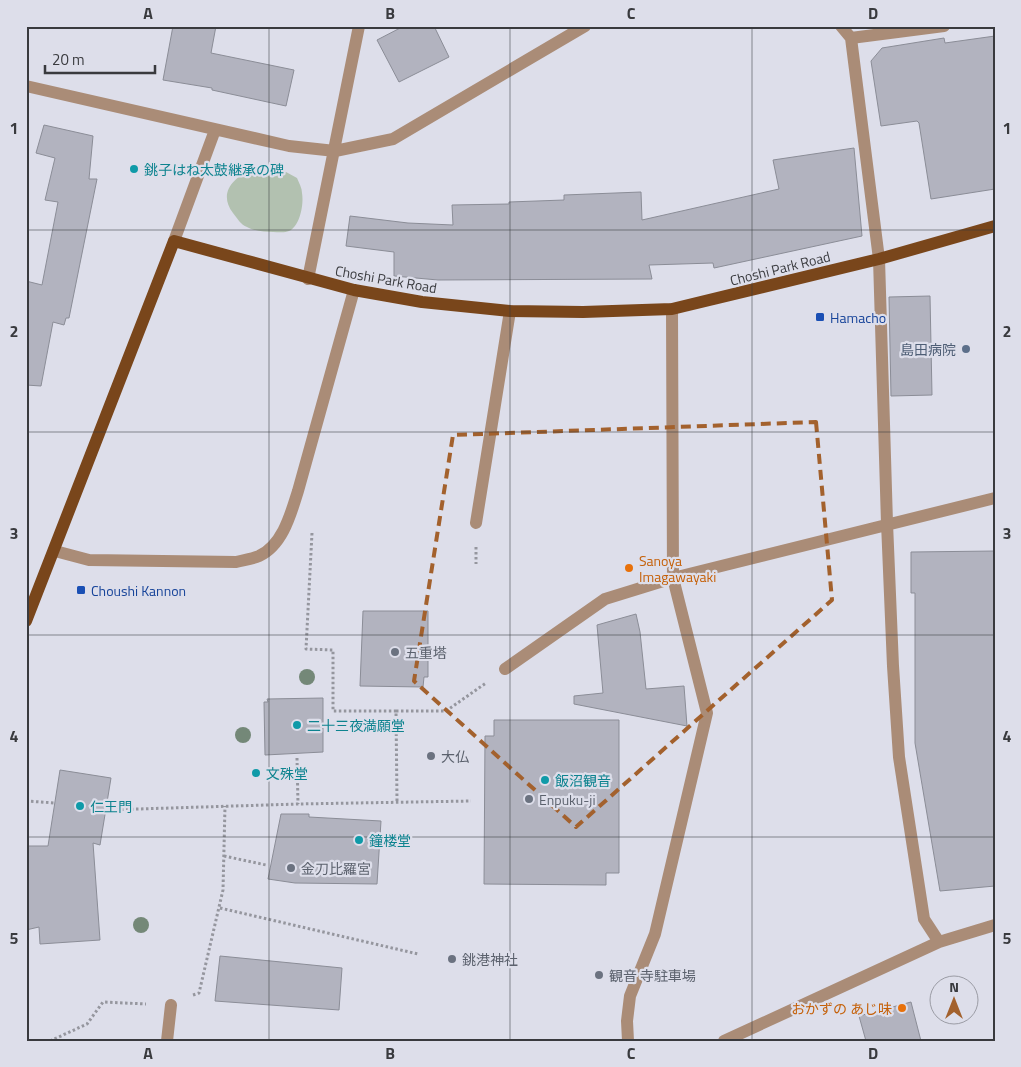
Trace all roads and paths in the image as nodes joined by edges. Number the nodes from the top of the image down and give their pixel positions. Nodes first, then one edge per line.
1 (359, 26) edge
2 (585, 26) edge
3 (841, 26) edge
4 (944, 26) edge
5 (851, 38) junction
6 (26, 86) edge
7 (215, 130) junction
8 (335, 151) junction
9 (995, 226) edge
10 (174, 241) junction
11 (880, 259) junction
12 (308, 279) junction
13 (354, 290) junction
14 (672, 309) junction
15 (510, 311) junction
16 (995, 498) edge
17 (476, 523) dead end
18 (888, 523) junction
19 (55, 551) junction
20 (673, 578) junction
21 (309, 586) dead end
22 (26, 621) edge
23 (505, 669) joint
24 (396, 711) junction
25 (297, 758) dead end
26 (26, 801) edge
27 (397, 801) junction
28 (471, 801) dead end
29 (55, 803) dead end
30 (298, 804) junction
31 (225, 806) junction
32 (106, 810) dead end
33 (224, 856) junction
34 (266, 865) dead end
35 (220, 908) junction
36 (995, 925) edge
37 (939, 942) junction
38 (418, 954) dead end
39 (171, 1005) junction
40 (50, 1041) edge
41 (167, 1041) edge
42 (628, 1041) edge
43 (724, 1041) edge

1 - 8 street
2 - 8 street
3 - 5 street
4 - 5 street
5 - 11 street
6 - 7 street
7 - 8 street
7 - 10 street
8 - 12 street
9 - 11 main road, Choshi Park Road
10 - 12 main road, Choshi Park Road
10 - 19 main road
11 - 14 main road, Choshi Park Road
11 - 18 street
12 - 13 main road, Choshi Park Road
13 - 15 main road, Choshi Park Road
13 - 19 street
14 - 15 main road, Choshi Park Road
14 - 20 street
15 - 17 street
16 - 18 street
18 - 20 street
18 - 37 street
19 - 22 main road
20 - 23 street
20 - 42 street
21 - 24 path
23 - 24 path
24 - 27 path
25 - 30 path
26 - 29 path
27 - 28 path
27 - 30 path
30 - 31 path
31 - 32 path
31 - 33 path
33 - 34 path
33 - 35 path
35 - 38 path
35 - 39 path
36 - 37 street
37 - 43 street
39 - 40 path
39 - 41 street

